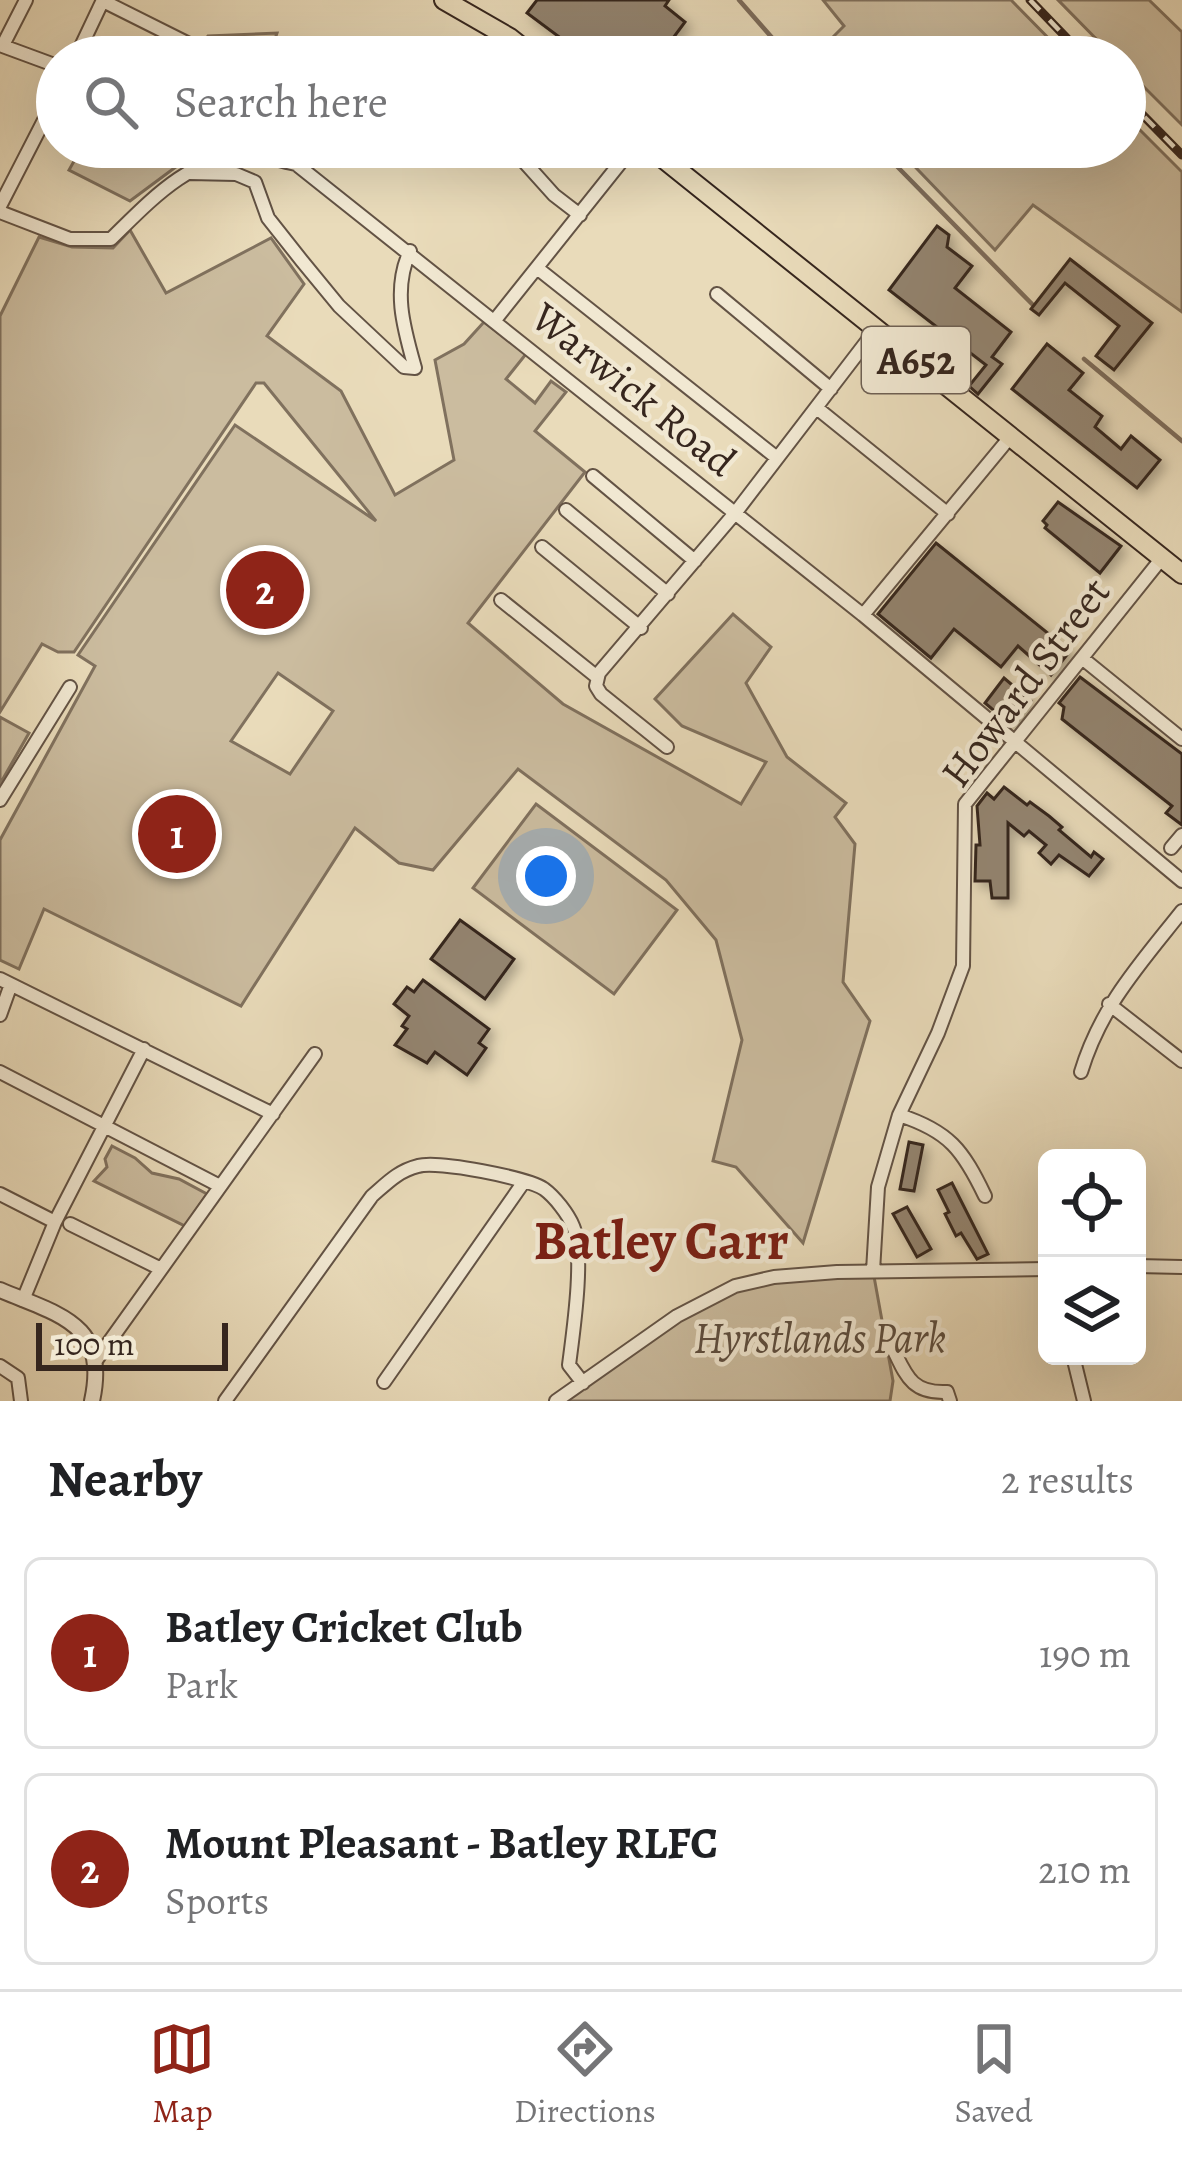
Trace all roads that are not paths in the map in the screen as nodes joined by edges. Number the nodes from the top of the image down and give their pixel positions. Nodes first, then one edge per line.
1 (26, 0) edge
2 (444, 0) edge
3 (103, 1) edge
4 (86, 36) edge
5 (173, 36) edge
6 (507, 36) edge
7 (2, 45) edge
8 (36, 57) edge
9 (36, 137) edge
10 (199, 168) edge
11 (301, 168) edge
12 (530, 168) edge
13 (617, 168) edge
14 (675, 168) edge
15 (189, 173) junction
16 (0, 209) edge
17 (580, 215) junction
18 (410, 251) junction
19 (537, 268) junction
20 (717, 294) dead end
21 (495, 320) junction
22 (877, 328) junction
23 (831, 388) junction
24 (818, 409) junction
25 (1011, 436) junction
26 (777, 458) junction
27 (593, 476) dead end
28 (566, 510) dead end
29 (736, 512) junction
30 (948, 514) junction
31 (542, 548) dead end
32 (1162, 558) junction
33 (695, 561) junction
34 (1182, 574) edge
35 (668, 594) junction
36 (504, 597) dead end
37 (863, 615) junction
38 (641, 628) junction
39 (1082, 658) junction
40 (598, 678) junction
41 (70, 687) dead end
42 (1182, 739) edge
43 (1016, 740) junction
44 (667, 747) dead end
45 (0, 800) edge
46 (1182, 835) edge
47 (1171, 848) dead end
48 (1182, 881) edge
49 (1182, 910) edge
50 (5, 983) edge
51 (1109, 1004) junction
52 (0, 1015) edge
53 (144, 1049) junction
54 (315, 1054) dead end
55 (1182, 1061) edge
56 (0, 1072) edge
57 (1081, 1072) dead end
58 (273, 1114) junction
59 (899, 1115) junction
60 (105, 1126) junction
61 (523, 1183) junction
62 (220, 1186) junction
63 (0, 1194) edge
64 (985, 1196) dead end
65 (63, 1223) junction
66 (1146, 1266) edge
67 (1182, 1267) edge
68 (161, 1269) junction
69 (1038, 1269) edge
70 (873, 1271) junction
71 (0, 1291) edge
72 (23, 1300) junction
73 (888, 1339) dead end
74 (97, 1359) junction
75 (1075, 1365) edge
76 (0, 1366) edge
77 (384, 1382) dead end
78 (583, 1383) junction
79 (21, 1401) edge
80 (92, 1401) edge
81 (225, 1401) edge
82 (556, 1401) edge
83 (950, 1401) edge
84 (1084, 1401) edge

1 - 7 street
2 - 6 main road
3 - 4 street
3 - 5 street
7 - 8 street
9 - 16 street
10 - 15 street, Warwick Road
11 - 18 street, Warwick Road
12 - 17 street
13 - 17 street
14 - 22 main road, A652
15 - 16 street, Warwick Road
15 - 18 street
17 - 19 street
18 - 21 street, Warwick Road
19 - 21 street
19 - 26 street
20 - 23 street
21 - 29 street, Warwick Road
22 - 23 street
22 - 25 main road, A652
23 - 24 street
24 - 26 street
24 - 30 street
25 - 30 street
25 - 32 main road, A652
26 - 29 street
27 - 33 street
28 - 35 street
29 - 33 street
29 - 37 street, Warwick Road
30 - 37 street
31 - 38 street
32 - 34 main road, A652
32 - 39 street, Howard Street
33 - 35 street
35 - 38 street
36 - 40 street
37 - 43 street, Warwick Road
38 - 40 street
39 - 42 street
39 - 43 street, Howard Street
40 - 44 street
41 - 45 street
43 - 48 street, Warwick Road
43 - 59 street, Howard Street
46 - 47 street
49 - 51 street
50 - 52 street
50 - 53 street
51 - 55 street
51 - 57 street
53 - 58 street
53 - 60 street
54 - 58 street
56 - 60 street
58 - 62 street
59 - 64 street
59 - 70 street, Howard Street
60 - 62 street
60 - 65 street
61 - 77 street
61 - 78 street
61 - 81 street
62 - 68 street
63 - 65 street
65 - 68 street
65 - 72 street
66 - 67 street
68 - 74 street
69 - 70 street
70 - 78 street
71 - 72 street
72 - 74 street
73 - 83 street
74 - 80 street
75 - 84 street
76 - 79 street
78 - 82 street

